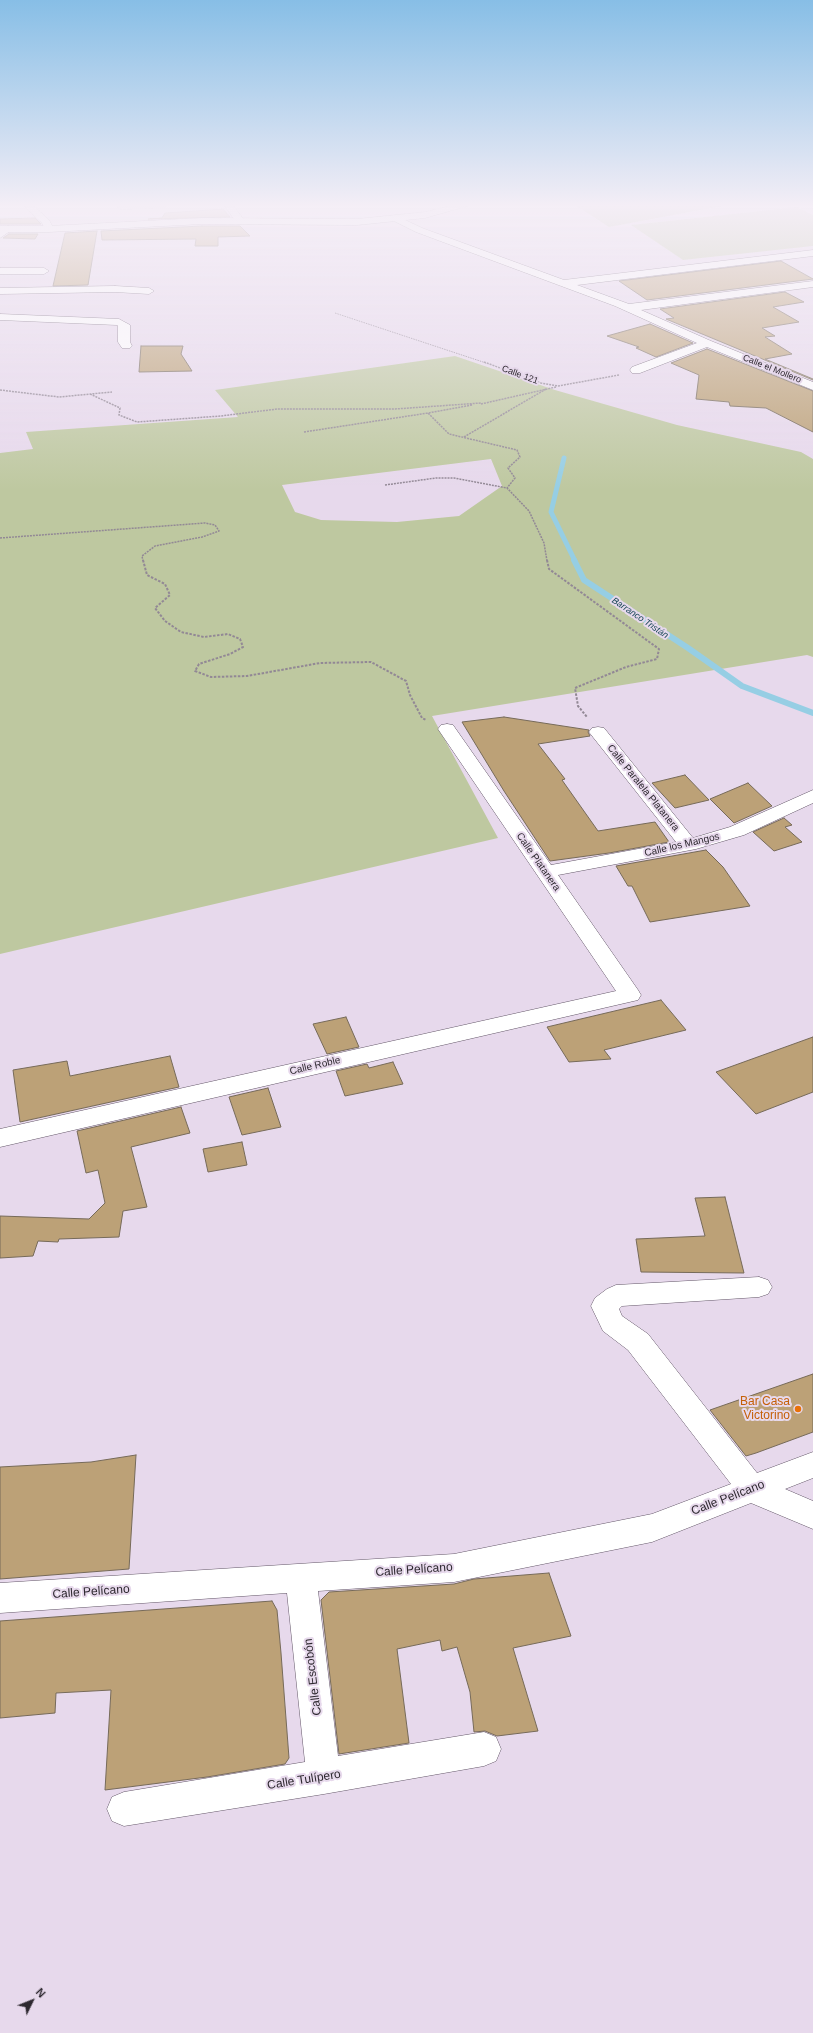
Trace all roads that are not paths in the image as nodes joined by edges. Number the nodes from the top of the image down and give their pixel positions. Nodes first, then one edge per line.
1 (607, 300) edge
2 (690, 300) edge
3 (627, 308) junction
4 (0, 317) edge
5 (707, 343) junction
6 (126, 346) dead end
7 (636, 370) road end
8 (806, 370) dead end
9 (780, 372) junction
10 (813, 386) edge
11 (447, 729) road end
12 (598, 732) road end
13 (813, 796) edge
14 (689, 845) junction
15 (545, 872) junction
16 (630, 995) joint
17 (0, 1138) edge
18 (759, 1286) dead end
19 (813, 1465) edge
20 (752, 1489) junction
21 (813, 1515) edge
22 (301, 1578) junction
23 (0, 1598) edge
24 (484, 1749) dead end
25 (324, 1777) junction
26 (124, 1809) dead end

1 - 3 street, Calle el Mollero
2 - 3 street
3 - 5 street, Calle el Mollero
4 - 6 street
5 - 7 street
5 - 9 street, Calle el Mollero
8 - 9 street
9 - 10 street, Calle el Mollero
11 - 15 street, Calle Platanera
12 - 14 street, Calle Paralela Platanera
13 - 14 street, Calle los Mangos
14 - 15 street, Calle los Mangos
15 - 16 street, Calle Platanera
16 - 17 street, Calle Roble
18 - 20 street
19 - 20 street, Calle Pelícano
20 - 21 street
20 - 22 street, Calle Pelícano
22 - 23 street, Calle Pelícano
22 - 25 street, Calle Escobón
24 - 25 street, Calle Tulípero
25 - 26 street, Calle Tulípero

